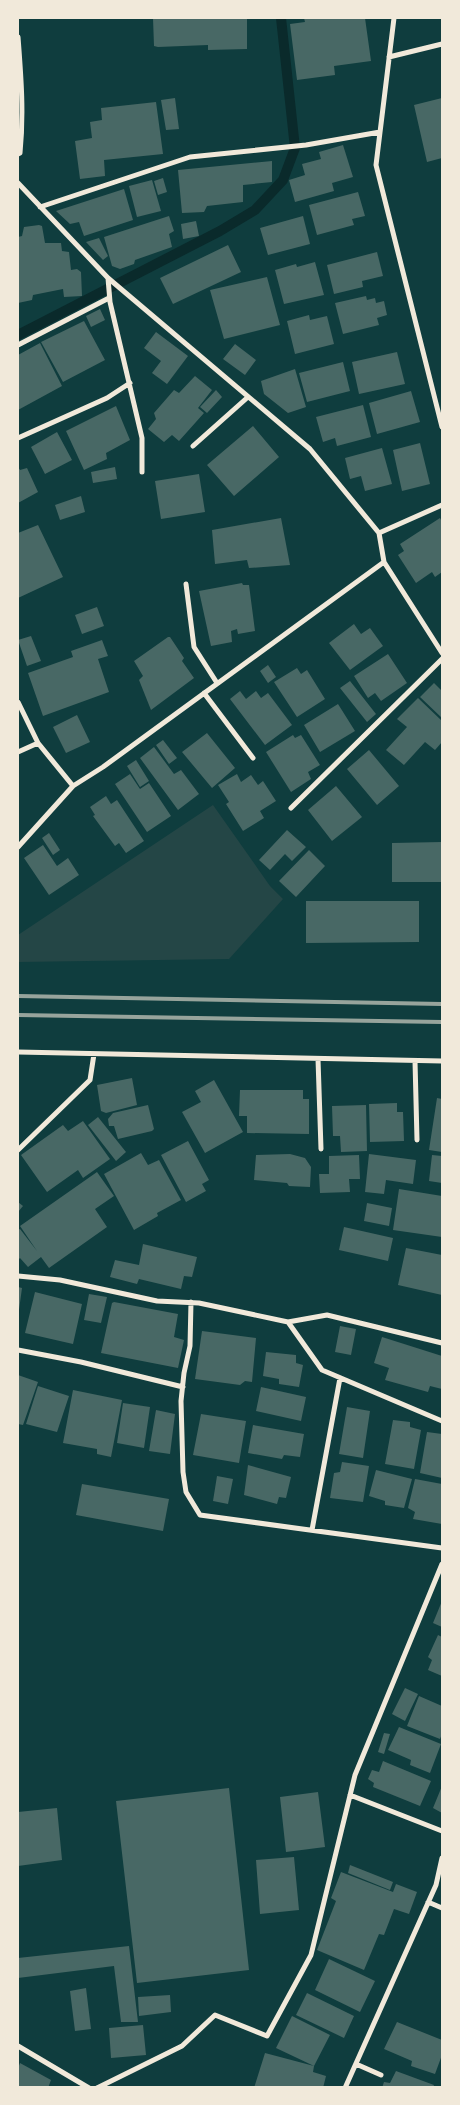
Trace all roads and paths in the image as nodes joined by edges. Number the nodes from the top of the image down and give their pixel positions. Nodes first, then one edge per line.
1 (394, 18) edge
2 (18, 37) edge
3 (442, 44) edge
4 (389, 57) junction
5 (380, 132) junction
6 (18, 154) edge
7 (18, 183) edge
8 (40, 207) junction
9 (108, 278) junction
10 (109, 298) junction
11 (18, 345) edge
12 (130, 383) junction
13 (248, 397) junction
14 (442, 427) edge
15 (18, 438) edge
16 (193, 446) dead end
17 (142, 472) dead end
18 (442, 505) edge
19 (379, 534) junction
20 (384, 562) junction
21 (186, 584) dead end
22 (442, 653) edge
23 (442, 659) edge
24 (217, 684) junction
25 (204, 693) junction
26 (18, 702) edge
27 (38, 743) junction
28 (18, 752) edge
29 (253, 758) dead end
30 (73, 786) junction
31 (291, 808) dead end
32 (18, 847) edge
33 (18, 1052) edge
34 (94, 1054) junction
35 (318, 1059) junction
36 (415, 1061) junction
37 (442, 1061) edge
38 (416, 1140) dead end
39 (322, 1149) dead end
40 (18, 1150) edge
41 (18, 1276) edge
42 (191, 1302) junction
43 (288, 1322) junction
44 (442, 1342) edge
45 (18, 1350) edge
46 (340, 1378) junction
47 (183, 1387) junction
48 (442, 1421) edge
49 (312, 1530) junction
50 (442, 1548) edge
51 (442, 1564) edge
52 (440, 1577) edge
53 (350, 1795) junction
54 (442, 1831) edge
55 (442, 1858) edge
56 (428, 1902) junction
57 (442, 1908) edge
58 (18, 2046) edge
59 (356, 2064) junction
60 (381, 2075) dead end
61 (89, 2088) edge
62 (97, 2088) edge
63 (345, 2088) edge

1 - 4 street
2 - 6 street
3 - 4 street
4 - 5 street
5 - 8 street
5 - 14 street
7 - 8 street
8 - 9 street
9 - 10 street
9 - 13 street
10 - 11 street
10 - 12 street
12 - 15 street
12 - 17 street
13 - 16 street
13 - 19 street
18 - 19 street
19 - 20 street
20 - 22 street
20 - 24 street
21 - 24 street
23 - 31 street
24 - 25 street
25 - 29 street
25 - 30 street
26 - 27 street
27 - 28 street
27 - 30 street
30 - 32 street
33 - 34 street
34 - 35 street
34 - 40 street
35 - 36 street
35 - 39 street
36 - 37 street
36 - 38 street
41 - 42 street
42 - 43 street
42 - 47 street
43 - 44 street
43 - 46 street
45 - 47 street
46 - 48 street
46 - 49 street
47 - 49 street
49 - 50 street
51 - 52 street
52 - 53 street
53 - 54 street
53 - 62 street
55 - 56 street
56 - 57 street
56 - 59 street
58 - 61 street
59 - 60 street
59 - 63 street

